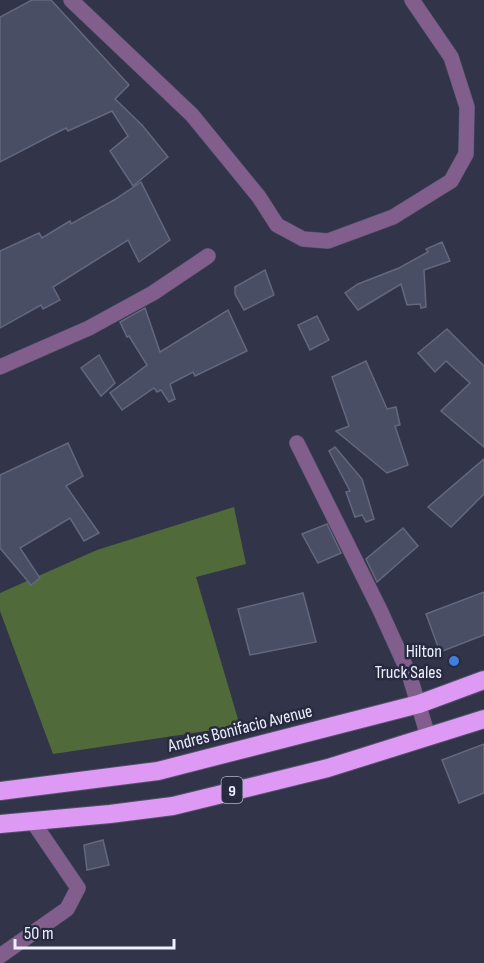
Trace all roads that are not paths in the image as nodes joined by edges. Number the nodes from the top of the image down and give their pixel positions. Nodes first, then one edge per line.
1 (71, 0) edge
2 (412, 0) edge
3 (208, 256) dead end
4 (0, 368) edge
5 (297, 443) dead end
6 (484, 680) edge
7 (419, 704) junction
8 (484, 719) edge
9 (428, 736) junction
10 (0, 791) edge
11 (33, 822) junction
12 (0, 824) edge
13 (0, 956) edge

1 - 2 street
3 - 4 street
5 - 7 street
6 - 7 highway, Andres Bonifacio Avenue / 9
7 - 9 street
7 - 10 highway, Andres Bonifacio Avenue / 9
8 - 9 highway, 9
9 - 11 highway, 9
11 - 12 highway, 9
11 - 13 street

